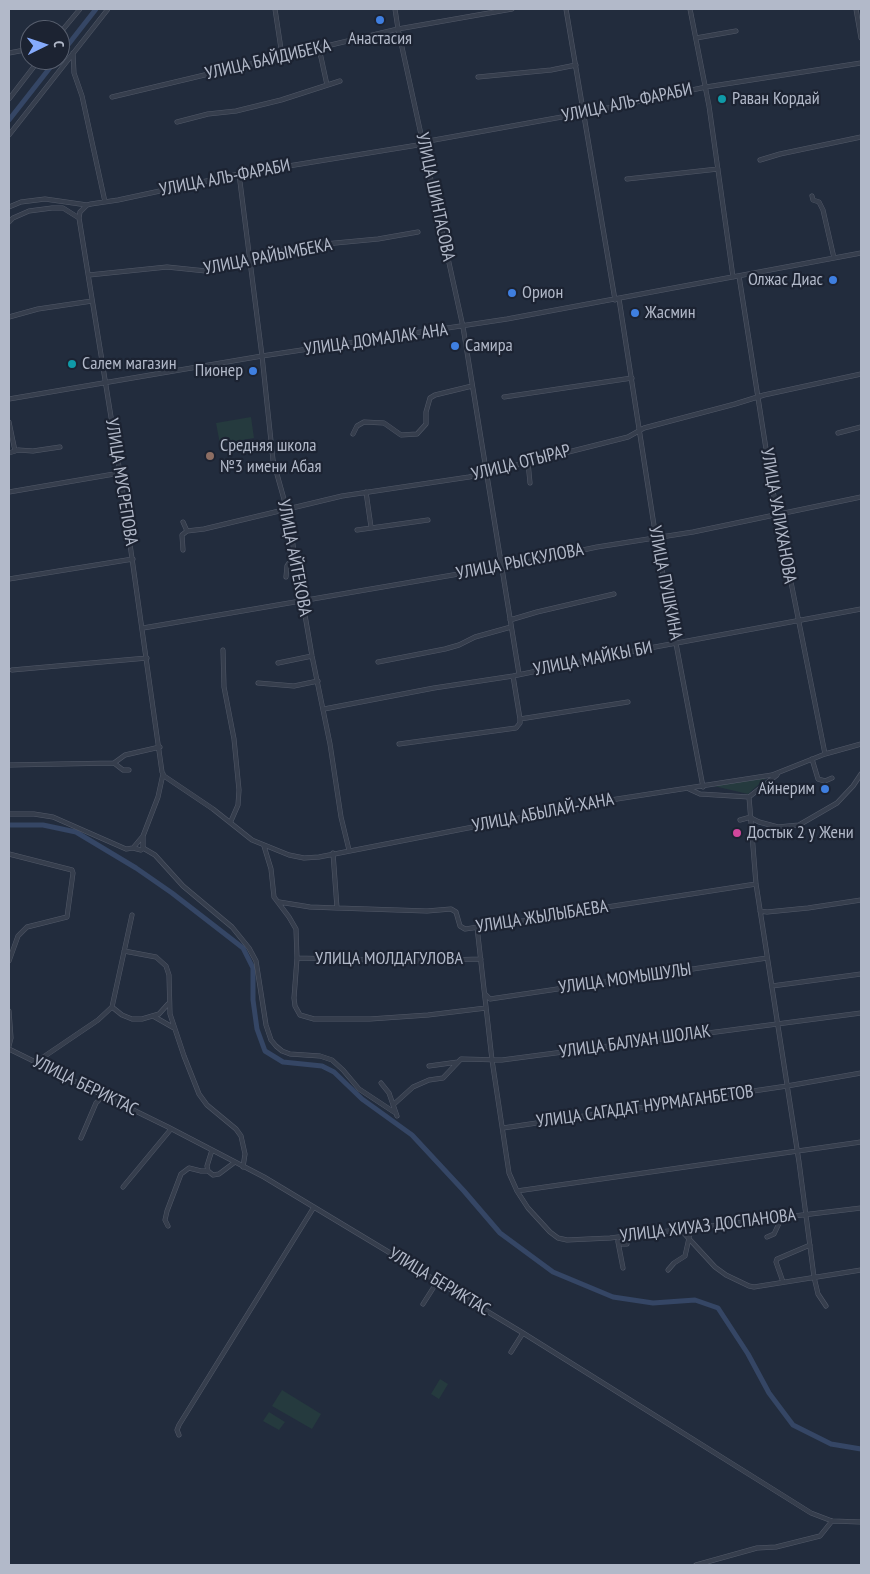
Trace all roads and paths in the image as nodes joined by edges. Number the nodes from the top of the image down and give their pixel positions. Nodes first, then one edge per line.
1 (80, 9) edge
2 (108, 9) edge
3 (275, 9) edge
4 (395, 9) edge
5 (512, 9) edge
6 (566, 9) edge
7 (690, 9) edge
8 (856, 9) edge
9 (70, 22) edge
10 (398, 30) junction
11 (736, 31) dead end
12 (696, 38) junction
13 (861, 38) edge
14 (319, 48) junction
15 (73, 52) junction
16 (284, 56) junction
17 (861, 63) edge
18 (576, 65) junction
19 (31, 70) edge
20 (478, 77) dead end
21 (340, 81) dead end
22 (327, 85) junction
23 (706, 87) junction
24 (112, 97) dead end
25 (9, 99) edge
26 (584, 113) junction
27 (177, 122) dead end
28 (9, 135) edge
29 (861, 137) edge
30 (423, 143) junction
31 (760, 160) dead end
32 (718, 169) junction
33 (238, 174) junction
34 (627, 179) dead end
35 (812, 196) dead end
36 (105, 202) junction
37 (87, 205) junction
38 (9, 207) edge
39 (79, 218) junction
40 (9, 222) edge
41 (418, 232) dead end
42 (861, 253) edge
43 (834, 258) junction
44 (249, 259) junction
45 (89, 275) junction
46 (739, 276) junction
47 (733, 277) junction
48 (617, 299) junction
49 (92, 301) junction
50 (9, 317) edge
51 (463, 327) junction
52 (262, 356) junction
53 (861, 374) edge
54 (632, 378) junction
55 (106, 383) junction
56 (472, 386) junction
57 (504, 397) dead end
58 (757, 397) junction
59 (9, 399) edge
60 (9, 422) edge
61 (861, 428) edge
62 (640, 429) junction
63 (838, 433) dead end
64 (353, 434) dead end
65 (60, 447) dead end
66 (15, 451) junction
67 (9, 453) edge
68 (528, 462) junction
69 (120, 473) junction
70 (486, 473) junction
71 (530, 483) dead end
72 (9, 492) edge
73 (366, 492) junction
74 (861, 497) edge
75 (287, 510) junction
76 (777, 514) junction
77 (428, 520) dead end
78 (183, 522) dead end
79 (371, 528) junction
80 (357, 530) dead end
81 (186, 531) junction
82 (656, 538) junction
83 (183, 550) dead end
84 (133, 559) junction
85 (295, 560) junction
86 (501, 567) junction
87 (286, 578) dead end
88 (9, 579) edge
89 (614, 594) dead end
90 (302, 602) junction
91 (861, 609) edge
92 (510, 620) junction
93 (797, 620) junction
94 (510, 627) junction
95 (143, 628) junction
96 (677, 643) junction
97 (223, 650) dead end
98 (312, 656) junction
99 (147, 658) junction
100 (378, 662) dead end
101 (278, 663) dead end
102 (12, 670) dead end
103 (519, 674) junction
104 (513, 676) junction
105 (318, 681) junction
106 (258, 684) dead end
107 (628, 702) dead end
108 (324, 709) junction
109 (520, 719) junction
110 (399, 744) dead end
111 (861, 744) edge
112 (160, 747) junction
113 (825, 754) junction
114 (812, 759) junction
115 (114, 762) junction
116 (9, 765) edge
117 (129, 770) dead end
118 (779, 773) junction
119 (163, 774) junction
120 (861, 774) edge
121 (832, 778) dead end
122 (703, 786) junction
123 (689, 789) junction
124 (749, 797) junction
125 (9, 814) edge
126 (751, 818) junction
127 (740, 820) dead end
128 (231, 822) junction
129 (143, 836) junction
130 (264, 846) junction
131 (132, 848) junction
132 (143, 848) junction
133 (349, 850) junction
134 (333, 853) junction
135 (9, 854) edge
136 (756, 884) junction
137 (861, 900) edge
138 (278, 902) junction
139 (337, 908) junction
140 (760, 911) junction
141 (132, 915) dead end
142 (477, 927) junction
143 (124, 951) junction
144 (297, 958) junction
145 (768, 958) junction
146 (481, 959) junction
147 (9, 961) edge
148 (861, 974) edge
149 (772, 986) junction
150 (485, 994) junction
151 (169, 1002) junction
152 (112, 1007) junction
153 (486, 1008) junction
154 (9, 1011) edge
155 (861, 1013) edge
156 (153, 1016) junction
157 (778, 1022) junction
158 (174, 1028) junction
159 (9, 1048) edge
160 (492, 1060) junction
161 (36, 1062) junction
162 (458, 1062) junction
163 (428, 1066) dead end
164 (861, 1073) edge
165 (381, 1083) dead end
166 (788, 1086) junction
167 (104, 1095) junction
168 (393, 1104) junction
169 (502, 1128) junction
170 (170, 1129) junction
171 (81, 1138) dead end
172 (861, 1142) edge
173 (212, 1150) junction
174 (798, 1151) junction
175 (235, 1162) junction
176 (243, 1167) junction
177 (208, 1171) junction
178 (123, 1187) dead end
179 (517, 1191) junction
180 (314, 1207) junction
181 (861, 1208) edge
182 (806, 1214) junction
183 (782, 1217) junction
184 (168, 1226) dead end
185 (691, 1229) junction
186 (681, 1230) junction
187 (767, 1237) dead end
188 (614, 1239) junction
189 (689, 1239) junction
190 (627, 1244) dead end
191 (810, 1245) junction
192 (623, 1268) dead end
193 (668, 1270) dead end
194 (861, 1270) edge
195 (814, 1277) junction
196 (437, 1282) junction
197 (783, 1282) junction
198 (423, 1304) dead end
199 (826, 1306) dead end
200 (523, 1333) junction
201 (512, 1352) dead end
202 (179, 1435) dead end
203 (832, 1521) junction
204 (861, 1522) edge
205 (696, 1565) edge

1 - 9 street
2 - 15 street
3 - 16 street
4 - 10 street, УЛИЦА ШИНТАСОВА
5 - 10 street, УЛИЦА БАЙДИБЕКА
6 - 18 street, УЛИЦА ПУШКИНА
7 - 12 street
8 - 13 street
10 - 14 street, УЛИЦА БАЙДИБЕКА
10 - 30 street, УЛИЦА ШИНТАСОВА
11 - 12 street
12 - 23 street
14 - 16 street, УЛИЦА БАЙДИБЕКА
14 - 22 street
15 - 28 street
15 - 36 street
16 - 24 street, УЛИЦА БАЙДИБЕКА
17 - 23 street, УЛИЦА АЛЬ-ФАРАБИ
18 - 20 street
18 - 26 street, УЛИЦА ПУШКИНА
19 - 25 street
21 - 22 street, УЛИЦА БАЙДИБЕКА
22 - 27 street, УЛИЦА БАЙДИБЕКА
23 - 26 street, УЛИЦА АЛЬ-ФАРАБИ
23 - 32 street
26 - 30 street, УЛИЦА АЛЬ-ФАРАБИ
26 - 48 street, УЛИЦА ПУШКИНА
29 - 31 street
30 - 33 street, УЛИЦА АЛЬ-ФАРАБИ
30 - 51 street, УЛИЦА ШИНТАСОВА
32 - 34 street
32 - 47 street
33 - 36 street, УЛИЦА АЛЬ-ФАРАБИ
33 - 44 street, УЛИЦА АЙТЕКОВА
35 - 43 street
36 - 37 street, УЛИЦА АЛЬ-ФАРАБИ
37 - 38 street, УЛИЦА АЛЬ-ФАРАБИ
37 - 39 street
39 - 40 street
39 - 45 street, УЛИЦА МУСРЕПОВА
41 - 44 street, УЛИЦА РАЙЫМБЕКА
42 - 43 street, УЛИЦА ДОМАЛАК АНА
43 - 46 street, УЛИЦА ДОМАЛАК АНА
44 - 45 street, УЛИЦА РАЙЫМБЕКА
44 - 52 street, УЛИЦА АЙТЕКОВА
45 - 49 street, УЛИЦА МУСРЕПОВА
46 - 47 street, УЛИЦА ДОМАЛАК АНА
46 - 58 street, УЛИЦА УАЛИХАНОВА
47 - 48 street, УЛИЦА ДОМАЛАК АНА
48 - 51 street, УЛИЦА ДОМАЛАК АНА
48 - 54 street, УЛИЦА ПУШКИНА
49 - 50 street
49 - 55 street, УЛИЦА МУСРЕПОВА
51 - 52 street, УЛИЦА ДОМАЛАК АНА
51 - 56 street, УЛИЦА ШИНТАСОВА
52 - 55 street, УЛИЦА ДОМАЛАК АНА
52 - 75 street, УЛИЦА АЙТЕКОВА
53 - 58 street, УЛИЦА ОТЫРАР
54 - 57 street
54 - 62 street, УЛИЦА ПУШКИНА
55 - 59 street, УЛИЦА ДОМАЛАК АНА
55 - 69 street, УЛИЦА МУСРЕПОВА
56 - 64 street
56 - 70 street, УЛИЦА ШИНТАСОВА
58 - 62 street, УЛИЦА ОТЫРАР
58 - 76 street, УЛИЦА УАЛИХАНОВА
60 - 66 street
61 - 63 street
62 - 68 street, УЛИЦА ОТЫРАР
62 - 82 street, УЛИЦА ПУШКИНА
65 - 66 street
66 - 67 street
68 - 70 street, УЛИЦА ОТЫРАР
68 - 71 street
69 - 72 street
69 - 84 street, УЛИЦА МУСРЕПОВА
70 - 73 street, УЛИЦА ОТЫРАР
70 - 86 street, УЛИЦА ШИНТАСОВА
73 - 75 street, УЛИЦА ОТЫРАР
73 - 79 street
74 - 76 street, УЛИЦА РЫСКУЛОВА
75 - 81 street, УЛИЦА ОТЫРАР
75 - 85 street, УЛИЦА АЙТЕКОВА
76 - 82 street, УЛИЦА РЫСКУЛОВА
76 - 93 street, УЛИЦА УАЛИХАНОВА
77 - 79 street
78 - 81 street
79 - 80 street
81 - 83 street
82 - 86 street, УЛИЦА РЫСКУЛОВА
82 - 96 street, УЛИЦА ПУШКИНА
84 - 88 street
84 - 95 street, УЛИЦА МУСРЕПОВА
85 - 87 street
85 - 90 street, УЛИЦА АЙТЕКОВА
86 - 90 street, УЛИЦА РЫСКУЛОВА
86 - 92 street, УЛИЦА ШИНТАСОВА
89 - 92 street
90 - 95 street, УЛИЦА РЫСКУЛОВА
90 - 98 street, УЛИЦА АЙТЕКОВА
91 - 93 street, УЛИЦА МАЙКЫ БИ
92 - 94 street, УЛИЦА ШИНТАСОВА
93 - 96 street, УЛИЦА МАЙКЫ БИ
93 - 113 street, УЛИЦА УАЛИХАНОВА
94 - 100 street
94 - 103 street, УЛИЦА ШИНТАСОВА
95 - 99 street, УЛИЦА МУСРЕПОВА
96 - 103 street, УЛИЦА МАЙКЫ БИ
96 - 122 street, УЛИЦА ПУШКИНА
97 - 128 street
98 - 101 street
98 - 105 street, УЛИЦА АЙТЕКОВА
99 - 102 street
99 - 112 street, УЛИЦА МУСРЕПОВА
103 - 104 street, УЛИЦА МАЙКЫ БИ
104 - 108 street, УЛИЦА МАЙКЫ БИ
104 - 109 street
105 - 106 street
105 - 108 street, УЛИЦА АЙТЕКОВА
107 - 109 street
108 - 133 street, УЛИЦА АЙТЕКОВА
109 - 110 street
111 - 113 street, УЛИЦА АБЫЛАЙ-ХАНА
112 - 115 street
112 - 119 street
113 - 114 street, УЛИЦА АБЫЛАЙ-ХАНА
114 - 118 street, УЛИЦА АБЫЛАЙ-ХАНА
114 - 121 street
115 - 116 street
115 - 117 street
118 - 122 street, УЛИЦА АБЫЛАЙ-ХАНА
118 - 124 street
119 - 128 street, УЛИЦА АБЫЛАЙ-ХАНА
119 - 129 street
120 - 126 street
122 - 123 street, УЛИЦА АБЫЛАЙ-ХАНА
123 - 124 street
123 - 133 street, УЛИЦА АБЫЛАЙ-ХАНА
124 - 126 street
125 - 131 street
126 - 127 street
126 - 136 street
128 - 130 street, УЛИЦА АБЫЛАЙ-ХАНА
129 - 131 street
129 - 132 street
130 - 134 street, УЛИЦА АБЫЛАЙ-ХАНА
130 - 138 street
131 - 132 street
132 - 168 street
133 - 134 street, УЛИЦА АБЫЛАЙ-ХАНА
134 - 139 street
135 - 147 street
136 - 140 street
136 - 142 street, УЛИЦА ЖЫЛЫБАЕВА
137 - 140 street
138 - 139 street, УЛИЦА ЖЫЛЫБАЕВА
138 - 144 street
139 - 142 street, УЛИЦА ЖЫЛЫБАЕВА
140 - 145 street
141 - 143 street
142 - 146 street
143 - 151 street
143 - 152 street
144 - 146 street, УЛИЦА МОЛДАГУЛОВА
144 - 153 street
145 - 149 street
145 - 150 street, УЛИЦА МОМЫШУЛЫ
146 - 150 street
148 - 149 street
149 - 157 street
150 - 153 street
151 - 156 street
151 - 158 street
152 - 156 street
152 - 161 street
153 - 160 street
154 - 159 street
155 - 157 street, УЛИЦА БАЛУАН ШОЛАК
156 - 158 street
157 - 160 street, УЛИЦА БАЛУАН ШОЛАК
157 - 166 street
158 - 176 street
159 - 161 street, УЛИЦА БЕРИКТАС
160 - 162 street, УЛИЦА БАЛУАН ШОЛАК
160 - 169 street
161 - 167 street, УЛИЦА БЕРИКТАС
162 - 163 street, УЛИЦА БАЛУАН ШОЛАК
162 - 168 street
164 - 166 street, УЛИЦА САГАДАТ НУРМАГАНБЕТОВ
165 - 168 street
166 - 169 street, УЛИЦА САГАДАТ НУРМАГАНБЕТОВ
166 - 174 street
167 - 170 street, УЛИЦА БЕРИКТАС
167 - 171 street
169 - 179 street
170 - 173 street, УЛИЦА БЕРИКТАС
170 - 178 street
172 - 174 street
173 - 175 street, УЛИЦА БЕРИКТАС
173 - 177 street
174 - 179 street
174 - 182 street
175 - 176 street, УЛИЦА БЕРИКТАС
175 - 177 street
176 - 180 street, УЛИЦА БЕРИКТАС
177 - 184 street
179 - 188 street
180 - 196 street, УЛИЦА БЕРИКТАС
180 - 202 street
181 - 182 street, УЛИЦА ХИУАЗ ДОСПАНОВА
182 - 183 street, УЛИЦА ХИУАЗ ДОСПАНОВА
182 - 191 street
183 - 185 street, УЛИЦА ХИУАЗ ДОСПАНОВА
183 - 187 street
185 - 186 street, УЛИЦА ХИУАЗ ДОСПАНОВА
185 - 189 street
186 - 188 street, УЛИЦА ХИУАЗ ДОСПАНОВА
186 - 189 street
188 - 190 street
188 - 192 street
189 - 193 street
189 - 197 street
191 - 195 street
191 - 197 street
194 - 195 street
195 - 197 street
195 - 199 street
196 - 198 street
196 - 200 street, УЛИЦА БЕРИКТАС
200 - 201 street
200 - 203 street, УЛИЦА БЕРИКТАС
203 - 204 street, УЛИЦА БЕРИКТАС
203 - 205 street

